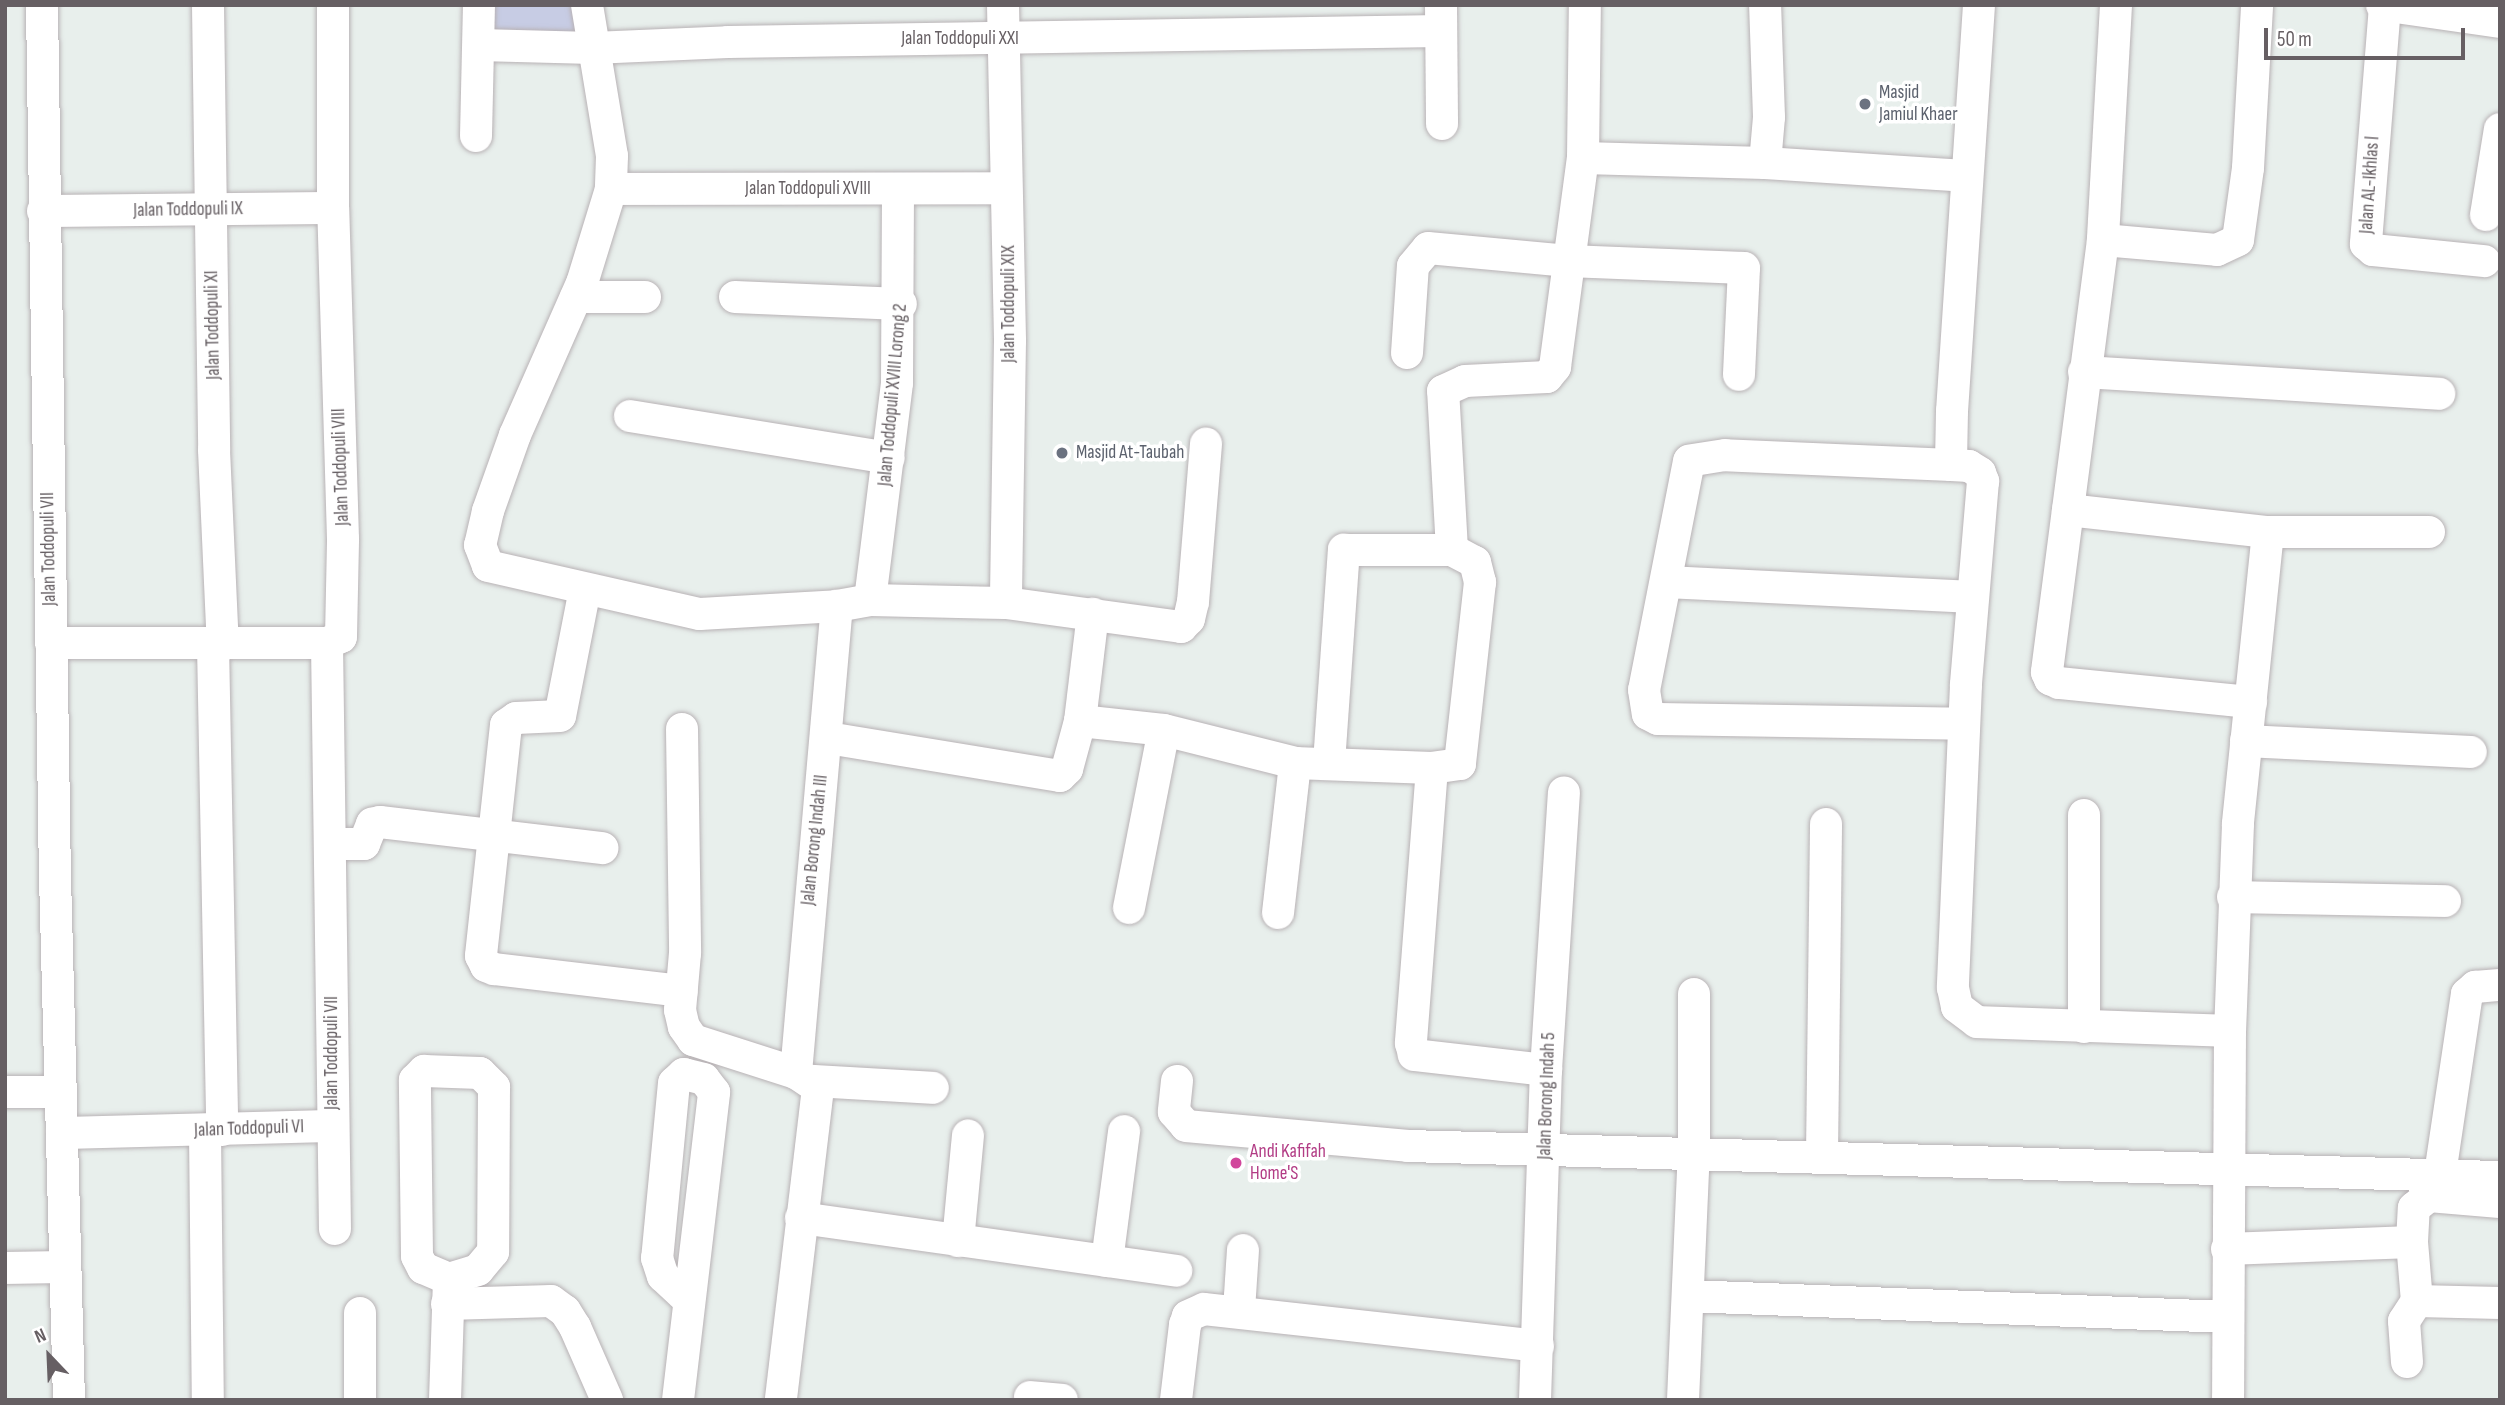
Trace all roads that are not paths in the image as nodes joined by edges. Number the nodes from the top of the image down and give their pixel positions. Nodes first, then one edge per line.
1 (43, 5) edge
2 (208, 5) edge
3 (333, 5) edge
4 (479, 5) edge
5 (587, 5) edge
6 (1003, 5) edge
7 (1585, 5) edge
8 (1765, 5) edge
9 (1979, 5) edge
10 (2116, 5) edge
11 (2257, 5) edge
12 (2384, 5) edge
13 (1441, 18) edge
14 (2500, 22) edge
15 (1003, 40) junction
16 (479, 45) junction
17 (593, 48) junction
18 (1442, 124) dead end
19 (2500, 129) edge
20 (476, 136) dead end
21 (1583, 158) junction
22 (1765, 163) junction
23 (1965, 176) junction
24 (1006, 188) junction
25 (611, 189) junction
26 (898, 190) junction
27 (333, 208) junction
28 (211, 210) junction
29 (43, 211) junction
30 (2486, 215) dead end
31 (2103, 240) junction
32 (1568, 261) junction
33 (2484, 261) dead end
34 (576, 297) junction
35 (735, 297) dead end
36 (645, 298) dead end
37 (901, 304) junction
38 (1407, 353) dead end
39 (2084, 372) junction
40 (1739, 375) dead end
41 (2439, 394) dead end
42 (630, 416) dead end
43 (1206, 444) dead end
44 (889, 457) junction
45 (1951, 466) junction
46 (2068, 510) junction
47 (2428, 531) dead end
48 (2268, 532) junction
49 (1451, 550) junction
50 (1667, 582) junction
51 (585, 589) junction
52 (1973, 597) junction
53 (870, 600) junction
54 (1006, 604) junction
55 (837, 606) junction
56 (1093, 614) junction
57 (51, 643) junction
58 (327, 643) junction
59 (218, 645) junction
60 (2251, 702) junction
61 (1080, 721) junction
62 (1964, 724) junction
63 (682, 729) dead end
64 (1164, 730) junction
65 (828, 738) junction
66 (2246, 741) junction
67 (2471, 752) dead end
68 (1295, 763) junction
69 (1329, 763) junction
70 (1432, 768) junction
71 (1564, 793) dead end
72 (2084, 816) dead end
73 (1826, 824) dead end
74 (493, 834) junction
75 (330, 844) junction
76 (602, 848) dead end
77 (2234, 897) junction
78 (2445, 901) dead end
79 (1129, 908) dead end
80 (1278, 913) dead end
81 (2500, 985) edge
82 (682, 991) junction
83 (1695, 994) dead end
84 (2084, 1027) junction
85 (2230, 1031) junction
86 (1546, 1070) junction
87 (805, 1077) junction
88 (1177, 1081) dead end
89 (933, 1088) dead end
90 (5, 1092) edge
91 (61, 1092) junction
92 (332, 1126) junction
93 (213, 1130) junction
94 (1124, 1131) dead end
95 (62, 1133) junction
96 (968, 1135) dead end
97 (1695, 1151) junction
98 (1545, 1152) junction
99 (1822, 1155) junction
100 (2229, 1173) junction
101 (2441, 1174) junction
102 (2500, 1177) edge
103 (2500, 1202) edge
104 (800, 1218) junction
105 (335, 1229) dead end
106 (958, 1241) junction
107 (2412, 1242) junction
108 (2227, 1248) junction
109 (1243, 1250) dead end
110 (1107, 1261) junction
111 (63, 1267) junction
112 (5, 1268) edge
113 (1176, 1271) dead end
114 (448, 1292) junction
115 (1688, 1296) junction
116 (687, 1298) junction
117 (2417, 1301) junction
118 (2500, 1303) edge
119 (1239, 1310) junction
120 (360, 1313) dead end
121 (2228, 1317) junction
122 (1538, 1346) junction
123 (2407, 1362) dead end
124 (1030, 1397) dead end
125 (69, 1400) edge
126 (208, 1400) edge
127 (360, 1400) edge
128 (445, 1400) edge
129 (607, 1400) edge
130 (678, 1400) edge
131 (781, 1400) edge
132 (1062, 1400) edge
133 (1176, 1400) edge
134 (1535, 1400) edge
135 (1683, 1400) edge
136 (2228, 1400) edge

1 - 29 street, Jalan Toddopuli VII
2 - 28 street, Jalan Toddopuli XI
3 - 27 street, Jalan Toddopuli VIII
4 - 16 street
5 - 17 street
6 - 15 street, Jalan Toddopuli XIX
7 - 21 street
8 - 22 street
9 - 23 street
10 - 31 street
11 - 31 street
12 - 14 street
12 - 33 street, Jalan AL-Ikhlas l
13 - 15 street, Jalan Toddopuli XXI
13 - 18 street
15 - 17 street, Jalan Toddopuli XXI
15 - 24 street, Jalan Toddopuli XIX
16 - 17 street, Jalan Toddopuli XXI
16 - 20 street
17 - 25 street
19 - 30 street
21 - 22 street
21 - 32 street
22 - 23 street
23 - 45 street
24 - 25 street, Jalan Toddopuli XVIII
24 - 26 street
24 - 54 street, Jalan Toddopuli XIX
25 - 26 street
25 - 34 street
26 - 37 street, Jalan Toddopuli XVIII Lorong 2
27 - 28 street, Jalan Toddopuli IX
27 - 58 street, Jalan Toddopuli VIII
28 - 29 street, Jalan Toddopuli IX
28 - 59 street, Jalan Toddopuli XI
29 - 57 street, Jalan Toddopuli VII
31 - 39 street
32 - 38 street
32 - 40 street
32 - 49 street
34 - 36 street
34 - 51 street
35 - 37 street
37 - 44 street, Jalan Toddopuli XVIII Lorong 2
39 - 41 street
39 - 46 street
42 - 44 street
43 - 56 street
44 - 53 street, Jalan Toddopuli XVIII Lorong 2
45 - 50 street
45 - 52 street
46 - 48 street
46 - 60 street
47 - 48 street
48 - 60 street
49 - 69 street
49 - 70 street
50 - 52 street
50 - 62 street
51 - 55 street
51 - 74 street
52 - 62 street
53 - 54 street
53 - 55 street
54 - 56 street
55 - 65 street, Jalan Borong Indah III
56 - 61 street
57 - 59 street
57 - 91 street, Jalan Toddopuli VII
58 - 59 street
58 - 75 street, Jalan Toddopuli VII
59 - 93 street, Jalan Toddopuli XI
60 - 66 street
61 - 64 street
61 - 65 street
62 - 84 street
63 - 82 street
64 - 68 street
64 - 79 street
65 - 87 street, Jalan Borong Indah III
66 - 67 street
66 - 77 street
68 - 69 street
68 - 80 street
69 - 70 street
70 - 86 street
71 - 86 street, Jalan Borong Indah 5
72 - 84 street
73 - 99 street
74 - 75 street
74 - 76 street
74 - 82 street
75 - 92 street, Jalan Toddopuli VII
77 - 78 street
77 - 85 street
81 - 101 street
82 - 87 street
83 - 97 street
84 - 85 street
85 - 100 street
86 - 98 street, Jalan Borong Indah 5
87 - 89 street
87 - 104 street, Jalan Borong Indah III
88 - 98 street
90 - 91 street
91 - 95 street
92 - 93 street, Jalan Toddopuli VI
92 - 105 street, Jalan Toddopuli VI
93 - 95 street, Jalan Toddopuli VI
93 - 126 street, Jalan Toddopuli XI
94 - 110 street
95 - 111 street
96 - 106 street
97 - 98 street
97 - 99 street
97 - 115 street
98 - 122 street, Jalan Borong Indah 5
99 - 100 street
100 - 101 street
100 - 108 street
101 - 102 street
103 - 107 street
104 - 106 street
104 - 131 street, Jalan Borong Indah III
106 - 110 street
107 - 108 street
107 - 117 street
108 - 121 street
109 - 119 street
110 - 113 street
111 - 112 street
111 - 125 street
114 - 114 street
114 - 128 street
114 - 129 street
115 - 121 street
115 - 135 street
116 - 116 street
116 - 130 street
117 - 118 street
117 - 123 street
119 - 122 street
119 - 133 street
120 - 127 street
121 - 136 street
122 - 134 street, Jalan Borong Indah 5
124 - 132 street

